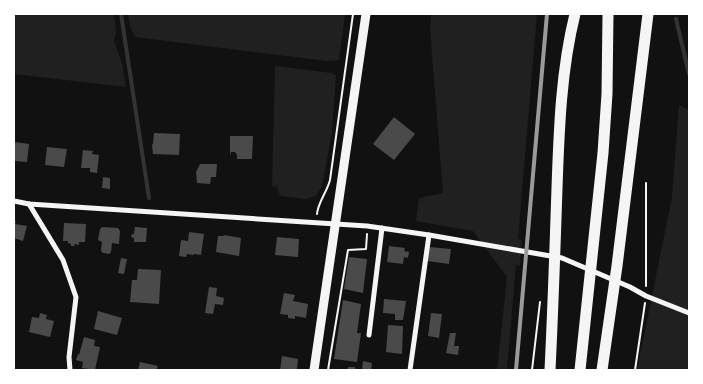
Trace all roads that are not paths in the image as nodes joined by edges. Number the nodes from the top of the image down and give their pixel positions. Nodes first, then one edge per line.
1 (366, 14) edge
2 (574, 14) edge
3 (608, 14) edge
4 (648, 14) edge
5 (14, 201) edge
6 (29, 204) junction
7 (336, 224) junction
8 (382, 228) junction
9 (429, 235) junction
10 (589, 286) junction
11 (689, 313) edge
12 (369, 335) dead end
13 (70, 370) edge
14 (314, 370) edge
15 (410, 370) edge
16 (550, 370) edge
17 (574, 370) edge
18 (580, 370) edge
19 (602, 370) edge

1 - 7 street
2 - 16 main road
3 - 10 main road
4 - 19 main road
5 - 6 street
6 - 7 street
6 - 13 street
7 - 8 street
7 - 14 street
8 - 9 street
8 - 12 street
9 - 11 street
9 - 15 street
10 - 17 main road
10 - 18 main road

